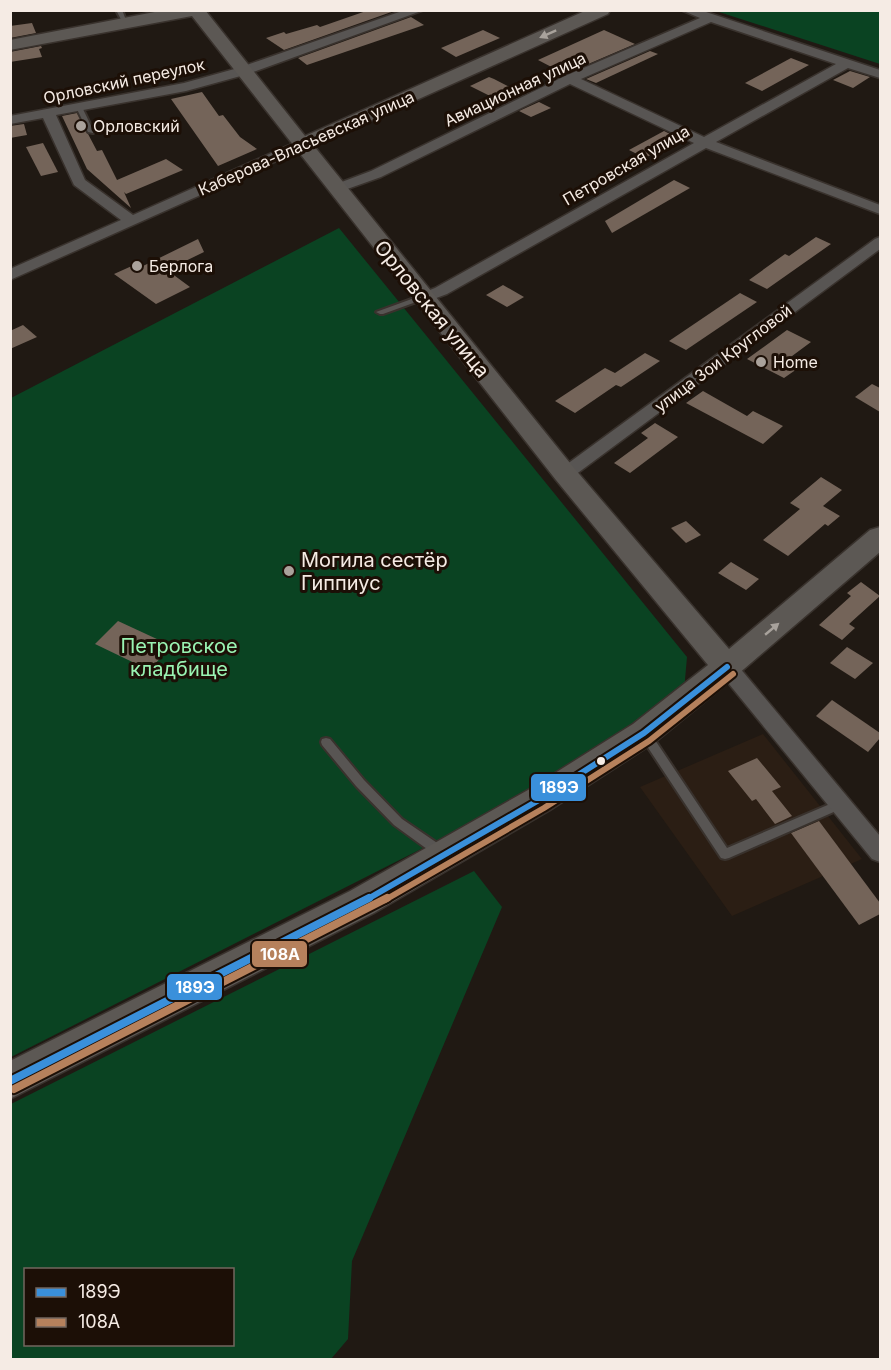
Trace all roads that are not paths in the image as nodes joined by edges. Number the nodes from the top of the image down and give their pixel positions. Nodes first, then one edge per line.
1 (196, 10) edge
2 (418, 10) edge
3 (602, 10) edge
4 (687, 10) edge
5 (123, 17) edge
6 (708, 19) junction
7 (10, 45) edge
8 (847, 63) junction
9 (243, 71) junction
10 (880, 74) edge
11 (570, 79) junction
12 (79, 107) junction
13 (48, 113) junction
14 (10, 120) edge
15 (92, 132) dead end
16 (704, 142) junction
17 (302, 145) junction
18 (336, 189) junction
19 (880, 210) edge
20 (132, 221) junction
21 (880, 242) edge
22 (10, 275) edge
23 (423, 298) junction
24 (380, 312) dead end
25 (565, 474) junction
26 (876, 547) edge
27 (727, 667) junction
28 (644, 733) junction
29 (326, 742) dead end
30 (841, 804) junction
31 (880, 852) edge
32 (446, 855) junction
33 (10, 1081) edge

1 - 5 main road
1 - 9 main road, Орловская улица
2 - 9 street, Орловский переулок
3 -> 17 main road, Каберова-Власьевская улица
4 - 6 street
5 - 7 main road
6 - 8 street
6 - 11 street, Авиационная улица
8 - 10 street
8 - 16 street, Петровская улица
9 - 12 street, Орловский переулок
9 - 17 main road, Орловская улица
11 - 16 street
11 - 18 street, Авиационная улица
12 - 13 street, Орловский переулок
12 - 15 lane
13 - 14 street, Орловский переулок
13 - 20 street
16 - 19 street
16 - 23 street, Петровская улица
17 - 18 main road, Орловская улица
17 - 20 street, Каберова-Власьевская улица
18 - 23 main road, Орловская улица
20 - 22 street, Каберова-Власьевская улица
21 - 25 street, улица Зои Кругловой
23 - 24 lane
23 - 25 main road, Орловская улица
25 - 27 main road, Орловская улица
27 -> 26 main road
27 - 28 main road
27 - 30 street, Орловская улица
28 - 30 lane
28 - 32 main road
29 - 32 lane
30 - 31 street, Орловская улица
32 - 33 main road

